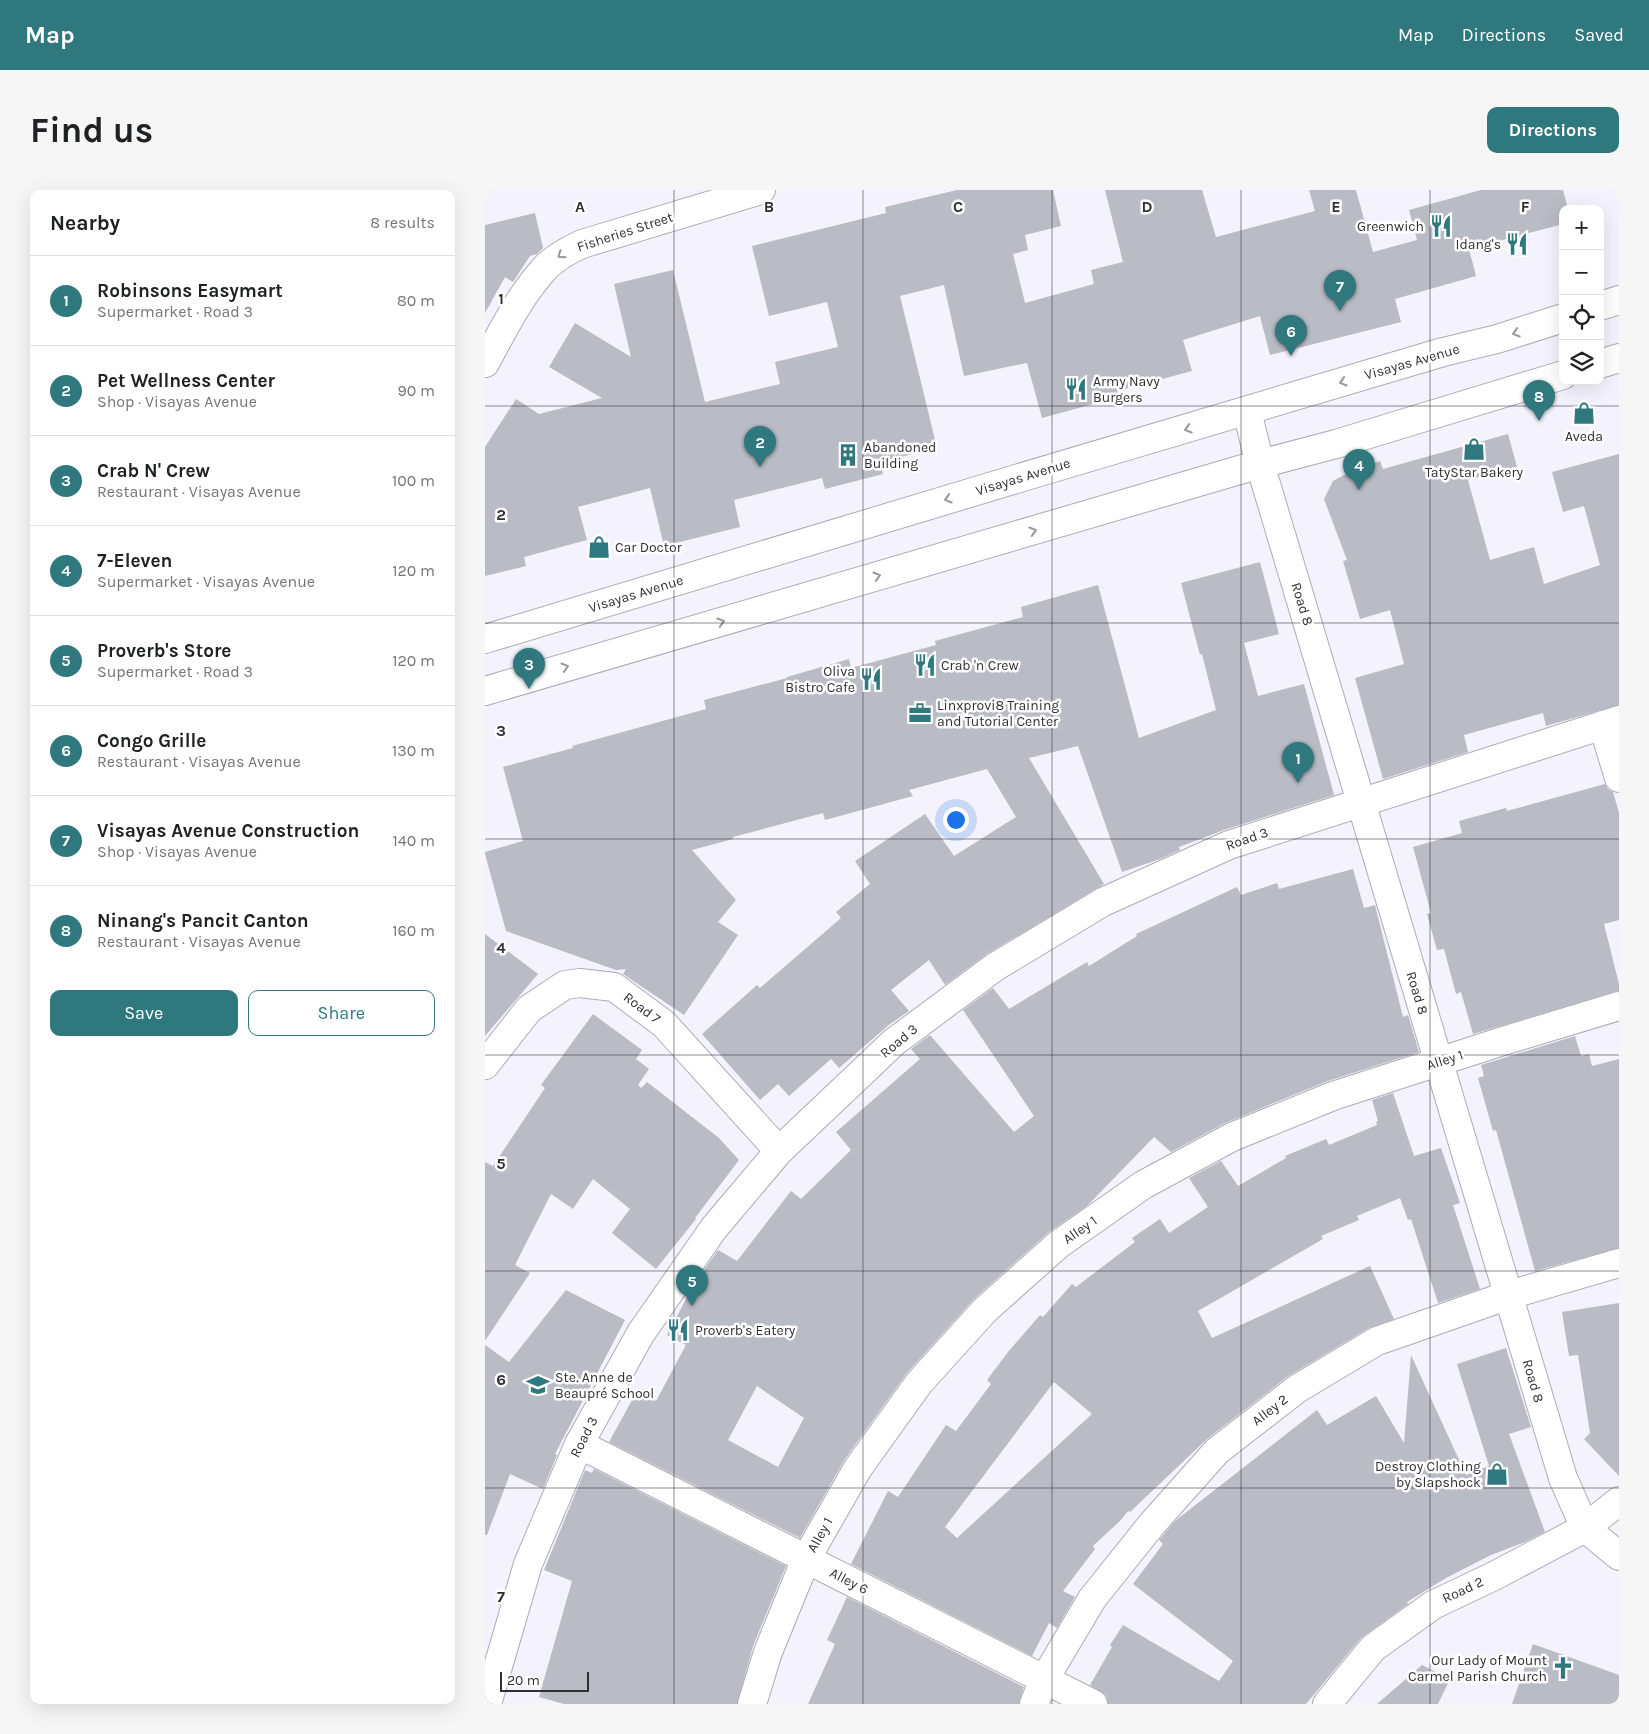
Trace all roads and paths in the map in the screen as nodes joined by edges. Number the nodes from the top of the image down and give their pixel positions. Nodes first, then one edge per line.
1 (761, 190) edge
2 (704, 198) edge
3 (1619, 300) edge
4 (1604, 305) edge
5 (1559, 319) edge
6 (1619, 358) edge
7 (485, 363) edge
8 (1604, 363) edge
9 (1559, 377) edge
10 (1247, 411) junction
11 (1260, 464) junction
12 (485, 639) edge
13 (485, 691) edge
14 (1611, 723) edge
15 (1619, 778) edge
16 (1360, 802) junction
17 (1619, 1006) edge
18 (1437, 1062) junction
19 (485, 1065) edge
20 (779, 1151) junction
21 (1619, 1263) edge
22 (1509, 1295) junction
23 (579, 1444) junction
24 (1619, 1501) edge
25 (1585, 1528) junction
26 (1619, 1556) edge
27 (807, 1559) junction
28 (1039, 1692) edge
29 (487, 1704) edge
30 (752, 1704) edge
31 (1093, 1704) edge
32 (1327, 1704) edge

1 - 2 street, Fisheries Street
2 -> 7 street, Fisheries Street
3 - 4 street
5 -> 10 street, Visayas Avenue
6 - 8 street
9 - 11 street
10 - 11 street, Road 8
10 -> 12 street, Visayas Avenue
13 -> 11 street
11 - 16 street, Road 8
14 - 15 street
14 - 16 street, Road 3
16 - 18 street, Road 8
16 - 20 street, Road 3
17 - 18 street, Alley 1
18 - 22 street, Road 8
18 - 27 street, Alley 1
19 - 20 street, Road 7
20 - 23 street, Road 3
21 - 22 street, Alley 2
22 - 25 street, Road 8
22 - 28 street, Alley 2
23 - 27 street, Alley 6
23 - 29 street, Road 3
24 - 25 street, Road 2
25 - 26 street, Road 8
25 - 32 street, Road 2
27 - 28 street, Alley 6
27 - 30 street, Alley 1
28 - 31 street, Alley 6

